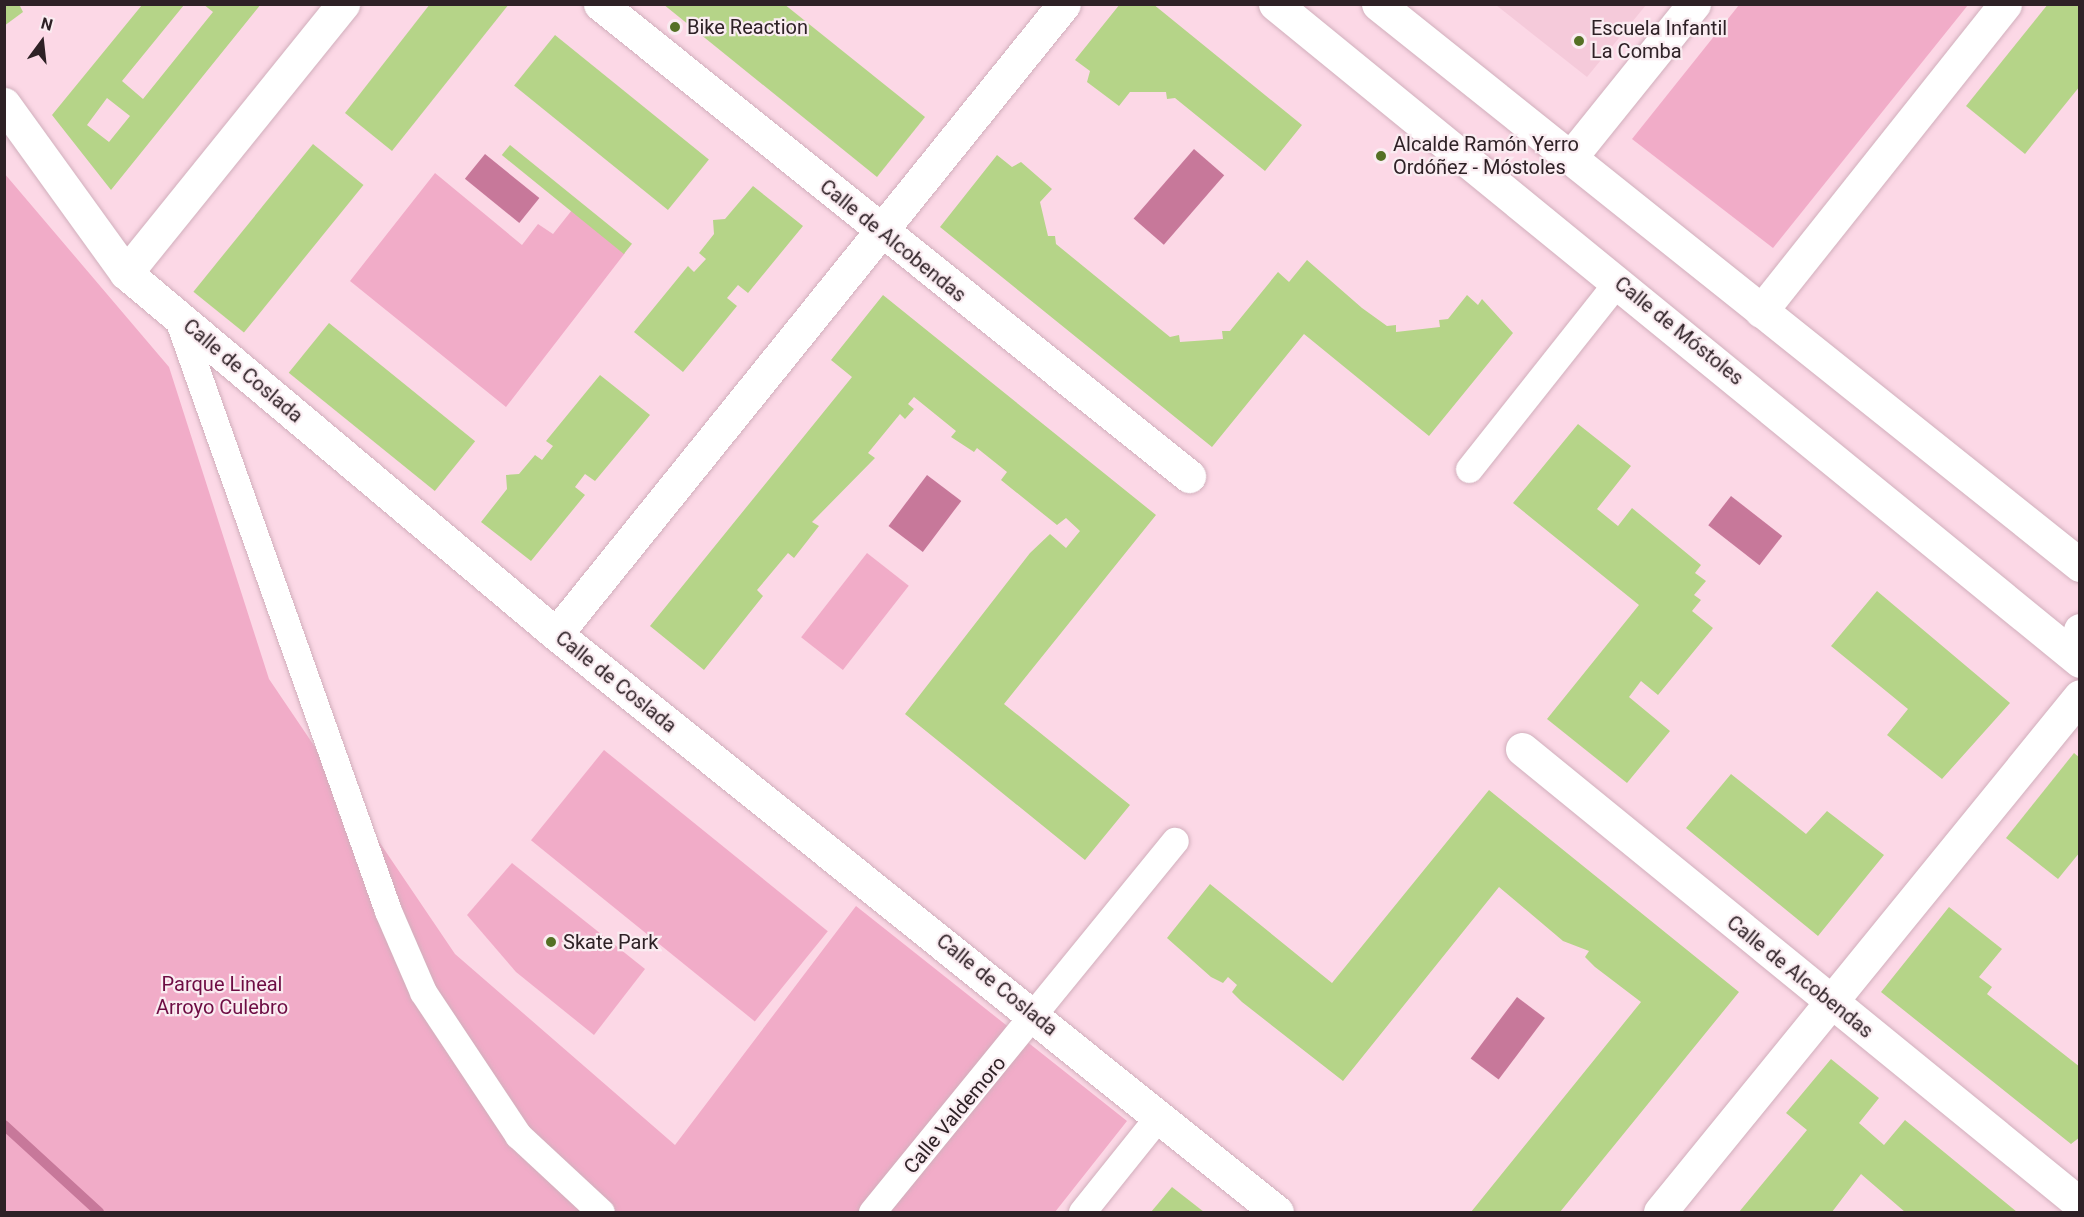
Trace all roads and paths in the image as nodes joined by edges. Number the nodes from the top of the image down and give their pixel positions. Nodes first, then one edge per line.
1 (344, 4) edge
2 (600, 4) edge
3 (1064, 4) edge
4 (1275, 4) edge
5 (1378, 4) edge
6 (1694, 4) edge
7 (2005, 4) edge
8 (4, 104) edge
9 (1570, 158) junction
10 (881, 232) junction
11 (126, 273) junction
12 (1618, 281) junction
13 (1761, 311) junction
14 (177, 316) junction
15 (1469, 469) dead end
16 (1189, 476) dead end
17 (2079, 565) edge
18 (2079, 630) edge
19 (556, 634) junction
20 (2079, 654) edge
21 (2079, 661) edge
22 (2079, 696) edge
23 (1522, 749) dead end
24 (1174, 841) dead end
25 (1834, 1005) junction
26 (1037, 1017) junction
27 (1159, 1116) junction
28 (2079, 1204) edge
29 (602, 1212) edge
30 (872, 1212) edge
31 (1082, 1212) edge
32 (1277, 1212) edge
33 (1660, 1212) edge

1 - 11 street
2 - 10 street, Calle de Alcobendas
3 - 10 street
4 - 12 street, Calle de Móstoles
5 - 9 street
6 - 9 street
7 - 13 street
8 - 11 street, Calle de Coslada
9 - 13 street
10 - 16 street, Calle de Alcobendas
10 - 19 street
11 - 14 street, Calle de Coslada
12 - 15 street
12 - 21 street, Calle de Móstoles
13 - 17 street
14 - 19 street, Calle de Coslada
14 - 29 street
18 - 20 street
19 - 26 street, Calle de Coslada
22 - 25 street
23 - 25 street, Calle de Alcobendas
24 - 26 street, Calle Valdemoro
25 - 28 street, Calle de Alcobendas
25 - 33 street
26 - 27 street, Calle de Coslada
26 - 30 street, Calle Valdemoro
27 - 31 street
27 - 32 street, Calle de Coslada

